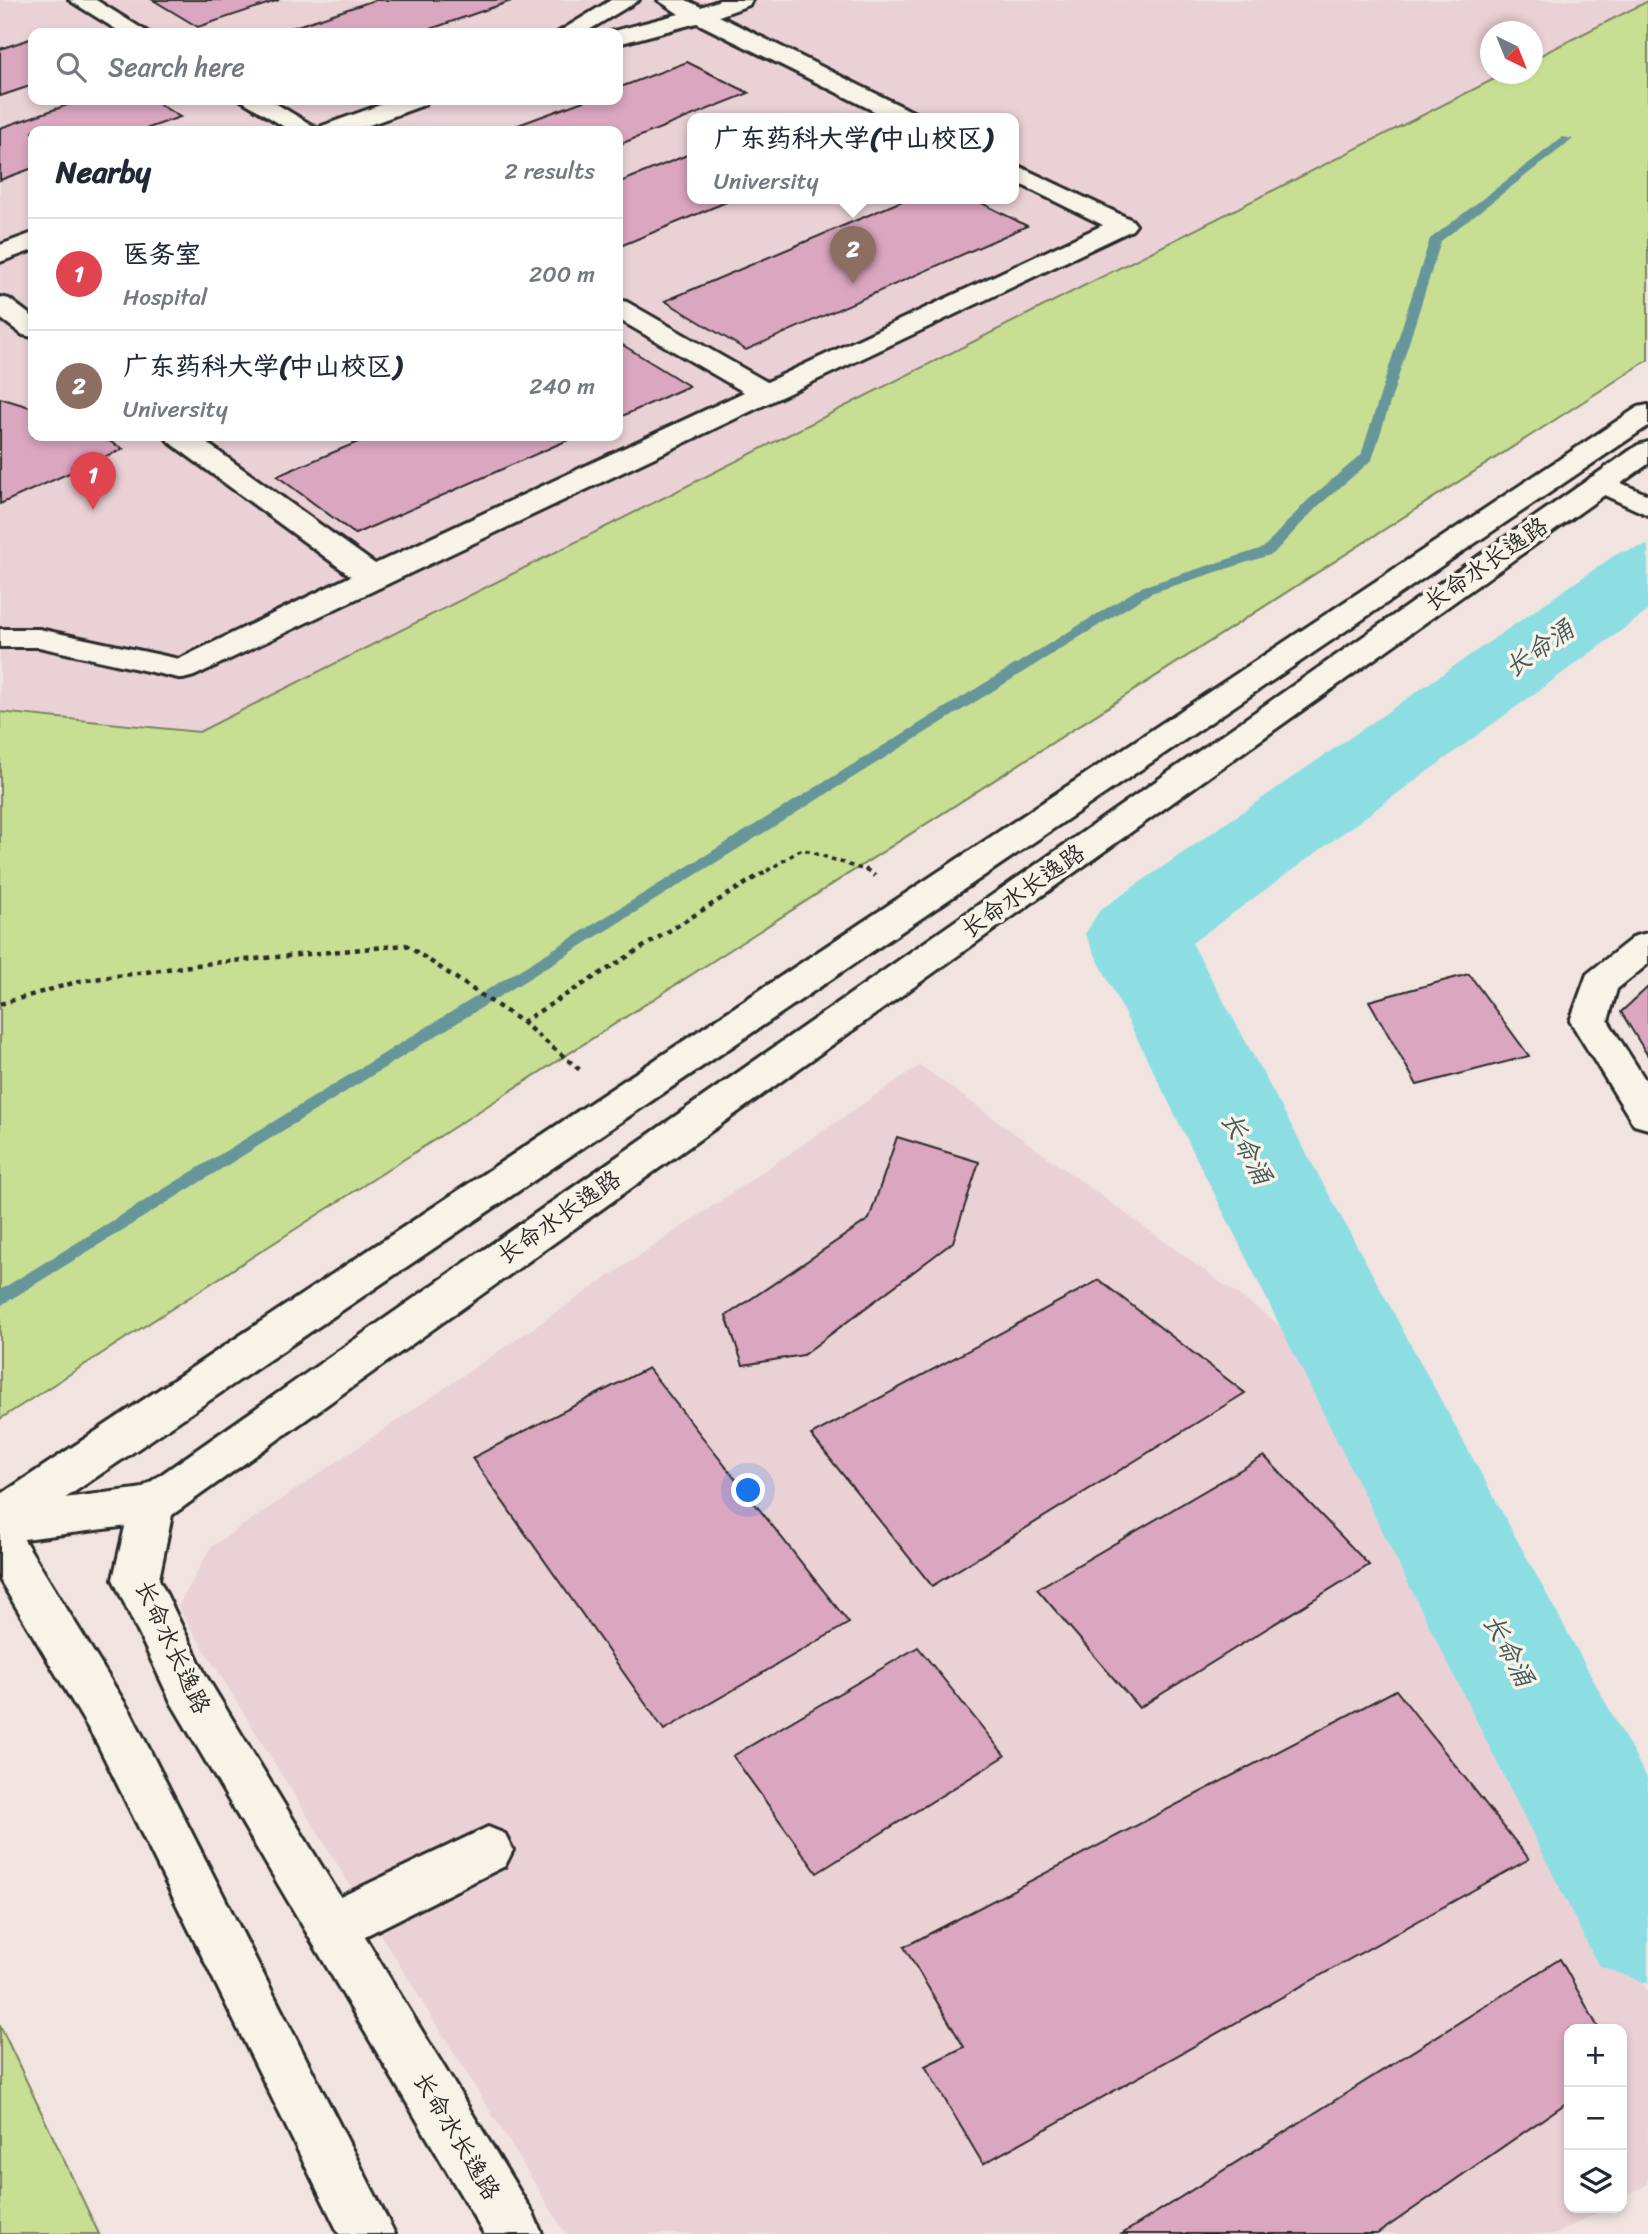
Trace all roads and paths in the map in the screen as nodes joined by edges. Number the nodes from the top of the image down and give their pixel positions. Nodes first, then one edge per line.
1 (80, 0) edge
2 (628, 0) edge
3 (669, 0) edge
4 (741, 0) edge
5 (701, 15) junction
6 (129, 28) edge
7 (577, 28) edge
8 (623, 36) edge
9 (262, 105) edge
10 (402, 105) edge
11 (897, 113) edge
12 (299, 126) edge
13 (345, 126) edge
14 (1019, 173) edge
15 (28, 243) edge
16 (0, 254) edge
17 (0, 305) edge
18 (623, 311) edge
19 (28, 326) edge
20 (766, 393) junction
21 (1648, 413) edge
22 (186, 441) edge
23 (1648, 451) edge
24 (1601, 483) junction
25 (1648, 506) edge
26 (373, 577) junction
27 (0, 638) edge
28 (916, 905) junction
29 (1648, 945) edge
30 (0, 1004) edge
31 (522, 1023) junction
32 (620, 1103) junction
33 (1648, 1115) edge
34 (152, 1505) junction
35 (0, 1521) edge
36 (0, 1540) edge
37 (488, 1850) dead end
38 (333, 1926) junction
39 (368, 2234) edge
40 (515, 2234) edge

1 - 6 street
2 - 7 street
3 - 5 street
4 - 5 street
5 - 8 street
5 - 11 street
9 - 12 street
10 - 13 street
14 - 20 street
15 - 16 street
17 - 19 street
18 - 20 street
20 - 26 street
21 - 28 street, 长命水长逸路
22 - 26 street
23 - 24 street, 长命水长逸路
24 - 25 street
24 - 34 street, 长命水长逸路
26 - 27 street
28 - 31 path
28 - 32 street, 长命水长逸路
29 - 33 street
30 - 31 path
31 - 32 path
32 - 35 street, 长命水长逸路
34 - 35 street
34 - 38 street, 长命水长逸路
36 - 39 street
37 - 38 street
38 - 40 street, 长命水长逸路

